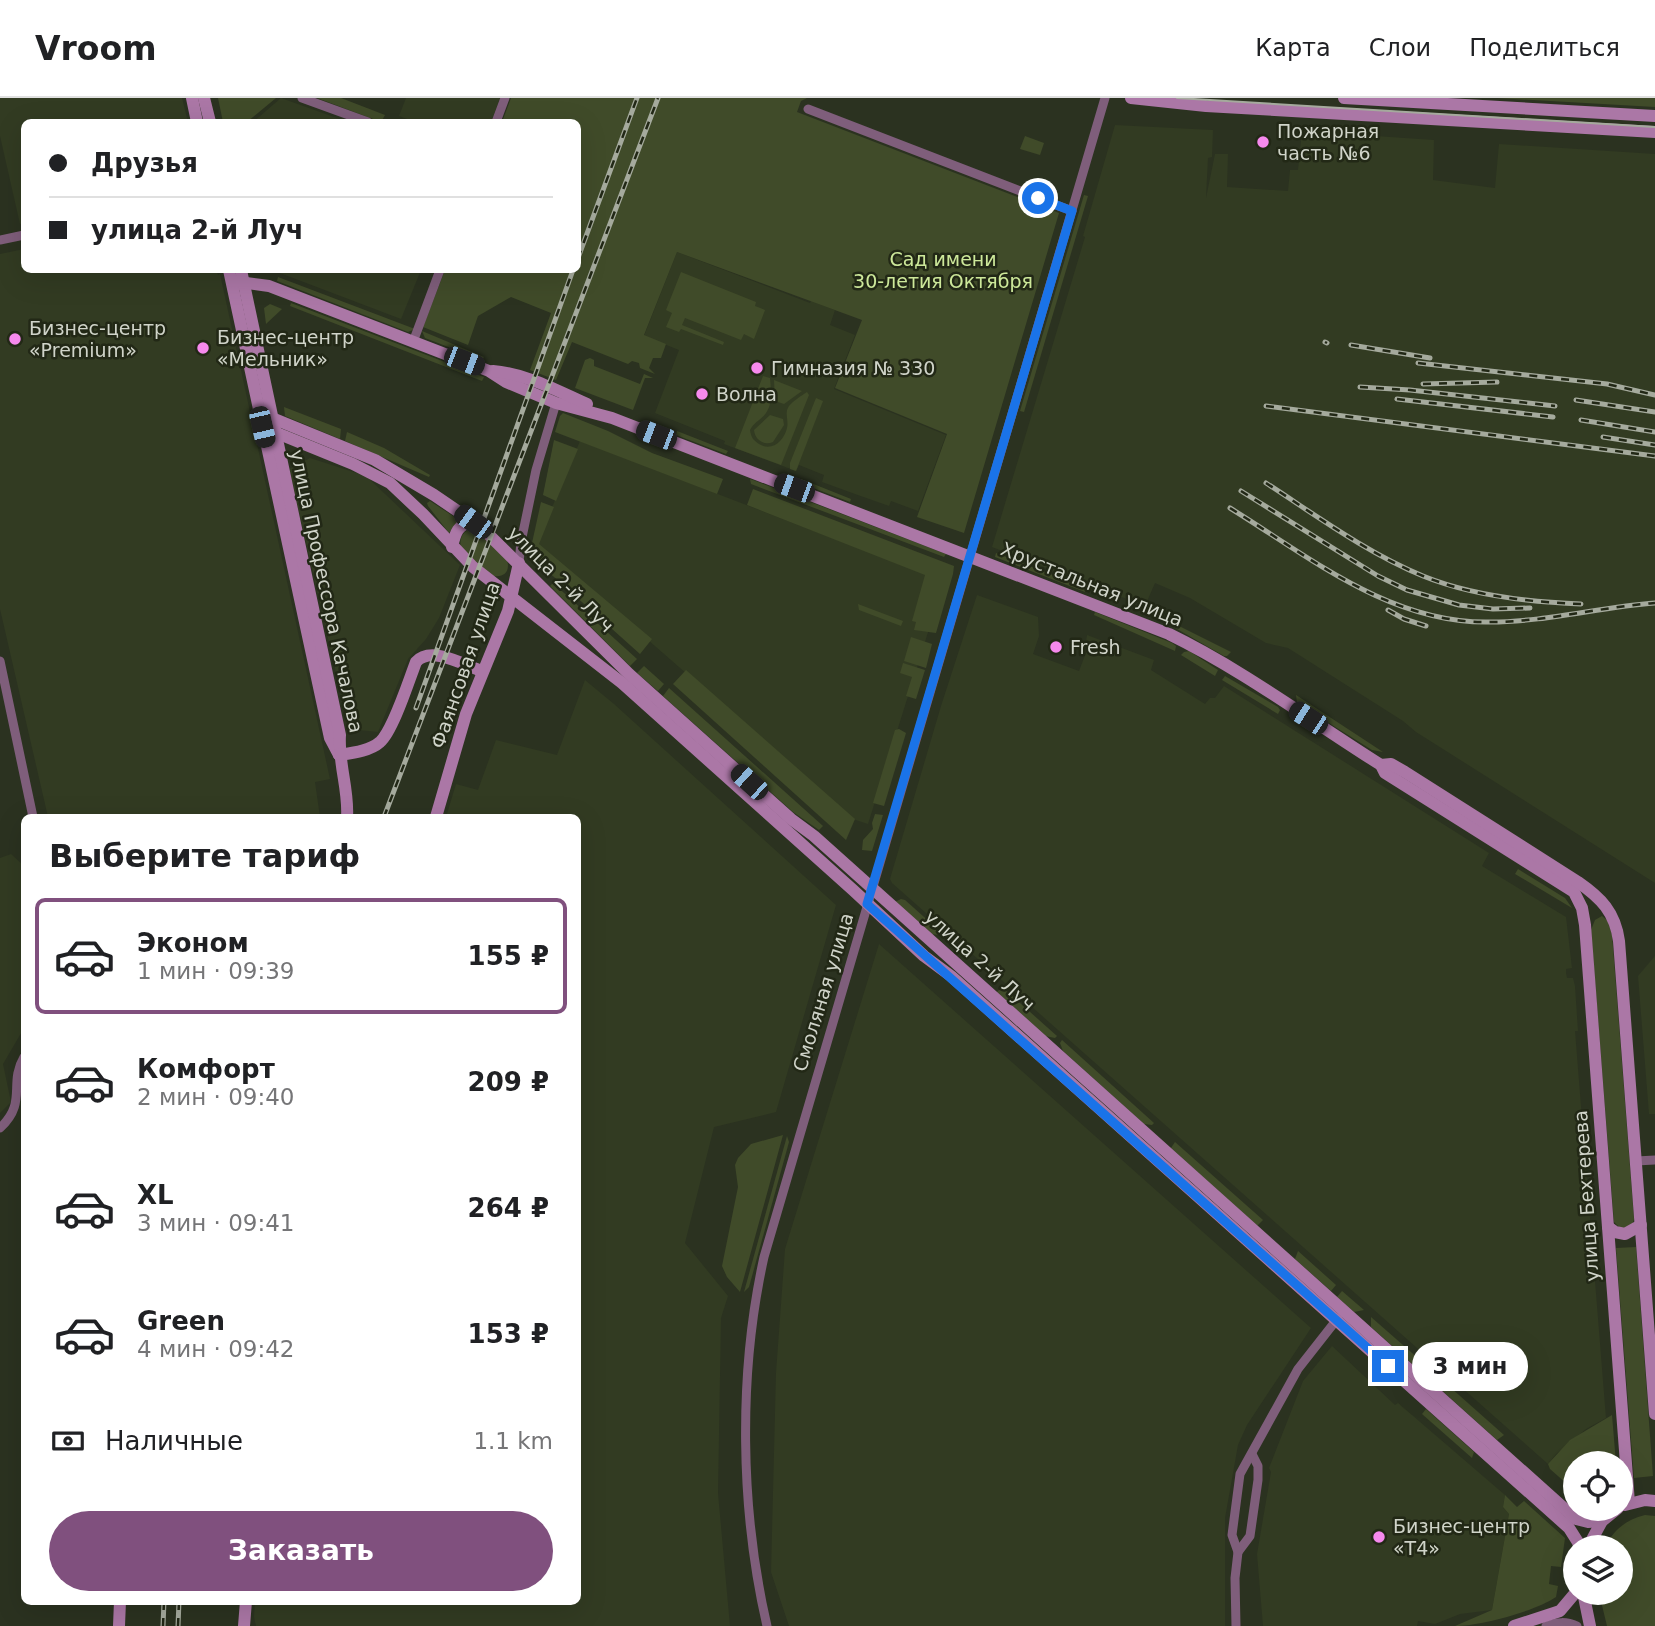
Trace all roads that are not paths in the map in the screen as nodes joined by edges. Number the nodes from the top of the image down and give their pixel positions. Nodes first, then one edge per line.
1 (192, 98) edge
2 (204, 98) edge
3 (302, 98) edge
4 (505, 98) edge
5 (1105, 98) edge
6 (1130, 98) edge
7 (1344, 98) edge
8 (808, 109) dead end
9 (1655, 116) edge
10 (196, 119) edge
11 (209, 119) edge
12 (360, 119) edge
13 (497, 119) edge
14 (1655, 132) edge
15 (1072, 211) junction
16 (21, 235) edge
17 (0, 240) edge
18 (439, 273) edge
19 (237, 276) edge
20 (413, 342) junction
21 (489, 371) junction
22 (556, 403) junction
23 (612, 418) junction
24 (267, 423) junction
25 (275, 433) junction
26 (473, 522) junction
27 (452, 547) junction
28 (970, 556) junction
29 (519, 563) junction
30 (511, 598) junction
31 (0, 661) edge
32 (482, 671) junction
33 (339, 755) junction
34 (32, 814) edge
35 (346, 814) edge
36 (437, 814) edge
37 (1574, 886) junction
38 (872, 888) junction
39 (867, 904) junction
40 (1612, 915) junction
41 (1585, 925) junction
42 (21, 1064) edge
43 (0, 1128) edge
44 (1655, 1160) edge
45 (1636, 1161) junction
46 (1641, 1225) junction
47 (1608, 1227) junction
48 (1340, 1316) junction
49 (1655, 1414) edge
50 (1619, 1451) edge
51 (1252, 1454) junction
52 (1655, 1501) edge
53 (1633, 1503) edge
54 (1563, 1507) edge
55 (1585, 1521) edge
56 (1602, 1521) joint
57 (1573, 1535) edge
58 (1594, 1535) edge
59 (1238, 1552) junction
60 (120, 1605) edge
61 (247, 1605) edge
62 (1565, 1605) edge
63 (1586, 1605) edge
64 (119, 1626) edge
65 (244, 1626) edge
66 (767, 1626) edge
67 (1236, 1626) edge
68 (1514, 1626) edge
69 (1546, 1626) edge
70 (1577, 1626) edge
71 (1590, 1626) edge

1 - 10 main road
2 - 11 main road
3 - 12 street
4 - 13 street
5 - 15 street, Смоляная улица
6 - 14 main road
7 - 9 main road
8 - 15 street
15 - 28 street, Смоляная улица
16 - 17 street
18 - 20 street
19 - 20 main road, Хрустальная улица
19 - 24 main road, улица Профессора Качалова
20 - 21 main road, Хрустальная улица
21 - 22 main road, Хрустальная улица
21 - 23 main road, Хрустальная улица
22 - 23 main road, Хрустальная улица
22 - 29 street, Фаянсовая улица
23 - 28 main road, Хрустальная улица
24 - 25 main road, улица 2-й Луч
24 - 26 main road, улица 2-й Луч
24 - 33 main road, улица Профессора Качалова
25 - 27 main road, улица 2-й Луч
25 - 33 main road, улица Профессора Качалова
26 - 27 main road
26 - 29 main road, улица 2-й Луч
27 - 30 main road, улица 2-й Луч
28 - 37 main road, Хрустальная улица
28 - 38 street, Смоляная улица
29 - 30 main road, Фаянсовая улица
29 - 38 main road, улица 2-й Луч
30 - 32 main road, Фаянсовая улица
30 - 39 main road, улица 2-й Луч
31 - 34 street
32 - 33 main road
32 - 36 main road, Фаянсовая улица
33 - 35 main road, улица Профессора Качалова
37 - 40 main road
37 - 41 main road, улица Бехтерева
38 - 39 street, Смоляная улица
38 - 48 main road, улица 2-й Луч
39 - 48 main road, улица 2-й Луч
39 - 66 street, Смоляная улица
40 - 41 main road
40 - 45 main road
41 - 47 main road, улица Бехтерева
42 - 43 street
44 - 45 street
45 - 46 main road
46 - 47 main road
46 - 49 main road
47 - 50 main road, улица Бехтерева
48 - 51 street
48 - 54 main road, улица 2-й Луч
48 - 57 main road, улица 2-й Луч
51 - 59 street
51 - 59 street
52 - 53 main road
55 - 56 main road, улица 2-й Луч
56 - 58 main road
59 - 67 street
60 - 64 main road
61 - 65 main road
62 - 68 main road
63 - 71 main road
69 - 70 street

